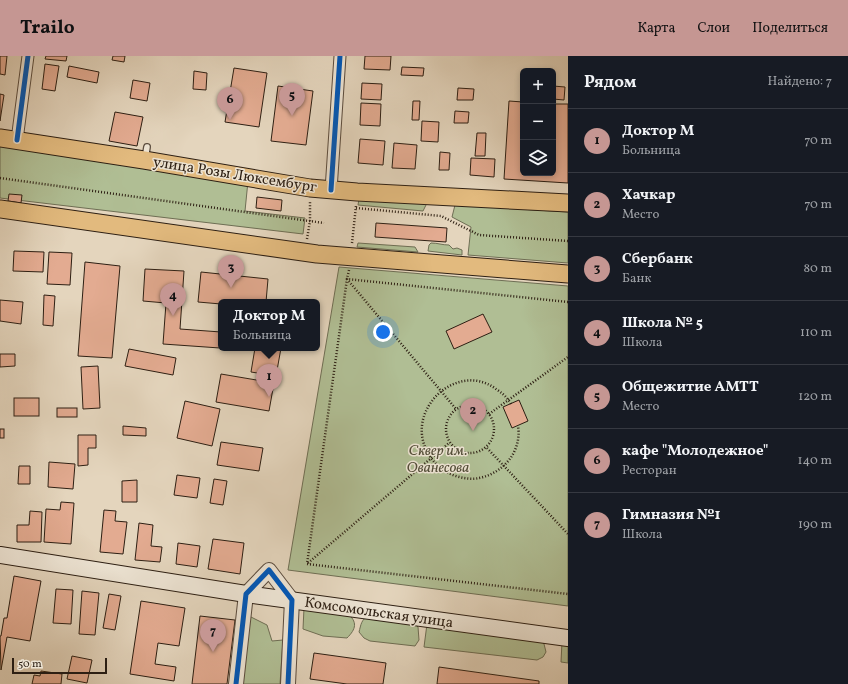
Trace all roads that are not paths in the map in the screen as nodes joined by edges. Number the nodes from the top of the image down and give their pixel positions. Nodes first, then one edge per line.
1 (28, 56) edge
2 (340, 56) edge
3 (0, 138) edge
4 (17, 140) junction
5 (331, 190) junction
6 (568, 203) edge
7 (0, 209) edge
8 (568, 274) edge
9 (0, 555) edge
10 (246, 594) junction
11 (292, 600) junction
12 (568, 638) edge
13 (236, 684) edge
14 (288, 684) edge

1 - 4 street
2 - 5 street
3 - 4 main road, улица Розы Люксембург
4 - 5 main road, улица Розы Люксембург
5 - 6 main road, улица Розы Люксембург
7 - 8 main road
9 - 10 main road, Комсомольская улица
10 - 11 main road, Комсомольская улица
10 - 11 street
10 - 13 street
11 - 12 main road, Комсомольская улица
11 - 14 street

